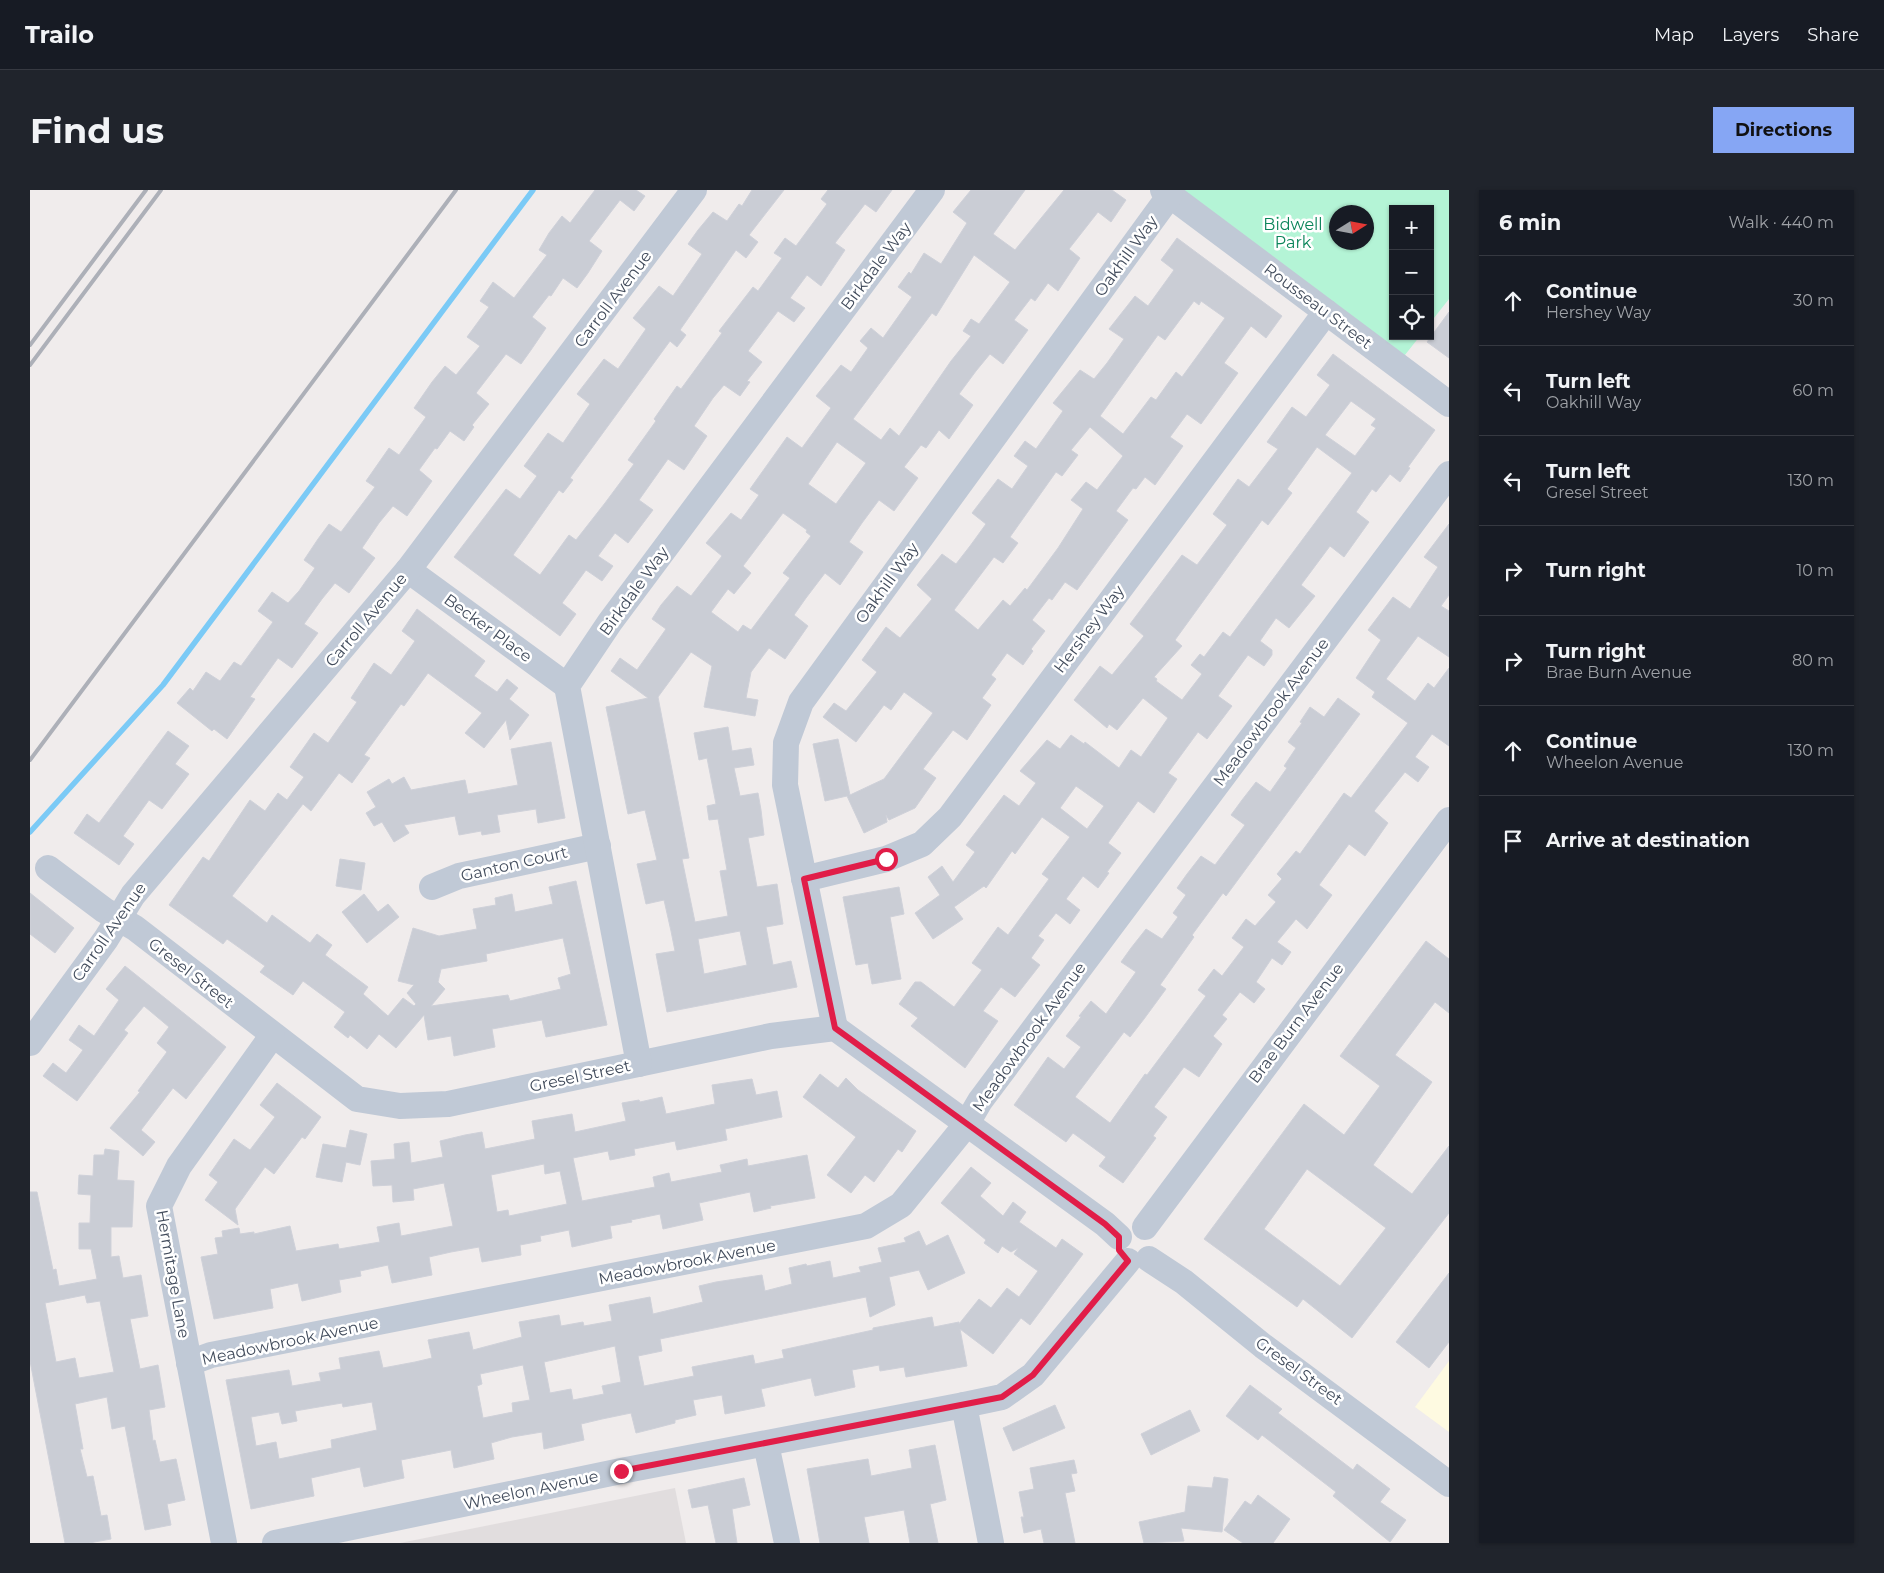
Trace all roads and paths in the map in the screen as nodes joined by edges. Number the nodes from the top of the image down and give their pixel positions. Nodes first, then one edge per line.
1 (694, 190) edge
2 (932, 190) edge
3 (1166, 193) edge
4 (1326, 312) junction
5 (1449, 404) edge
6 (1449, 474) edge
7 (408, 570) junction
8 (567, 686) junction
9 (1449, 820) edge
10 (598, 846) junction
11 (48, 868) dead end
12 (804, 879) junction
13 (432, 886) dead end
14 (118, 919) junction
15 (835, 1028) junction
16 (272, 1036) junction
17 (30, 1043) edge
18 (639, 1064) junction
19 (966, 1125) junction
20 (1145, 1227) junction
21 (1119, 1237) junction
22 (1138, 1260) junction
23 (189, 1363) junction
24 (964, 1405) junction
25 (766, 1444) junction
26 (1449, 1484) edge
27 (224, 1543) edge
28 (275, 1543) edge
29 (787, 1543) edge
30 (991, 1543) edge

1 - 7 street, Carroll Avenue
2 - 8 street, Birkdale Way
3 - 4 street, Rousseau Street
3 - 12 street, Oakhill Way
4 - 5 street, Rousseau Street
4 - 12 street, Hershey Way
6 - 19 street, Meadowbrook Avenue
7 - 8 street, Becker Place
7 - 14 street, Carroll Avenue
8 - 10 street
9 - 20 street, Brae Burn Avenue
10 - 13 street, Ganton Court
10 - 18 street
11 - 14 street, Gresel Street
12 - 15 street, Oakhill Way
14 - 16 street, Gresel Street
14 - 17 street, Carroll Avenue
15 - 18 street, Gresel Street
15 - 19 street
16 - 18 street, Gresel Street
16 - 23 street, Hermitage Lane
19 - 21 street
19 - 23 street, Meadowbrook Avenue
20 - 21 street
20 - 22 street
21 - 22 street
22 - 24 street
22 - 26 street, Gresel Street
23 - 27 street, Hermitage Lane
24 - 25 street, Wheelon Avenue
24 - 30 street
25 - 28 street, Wheelon Avenue
25 - 29 street

